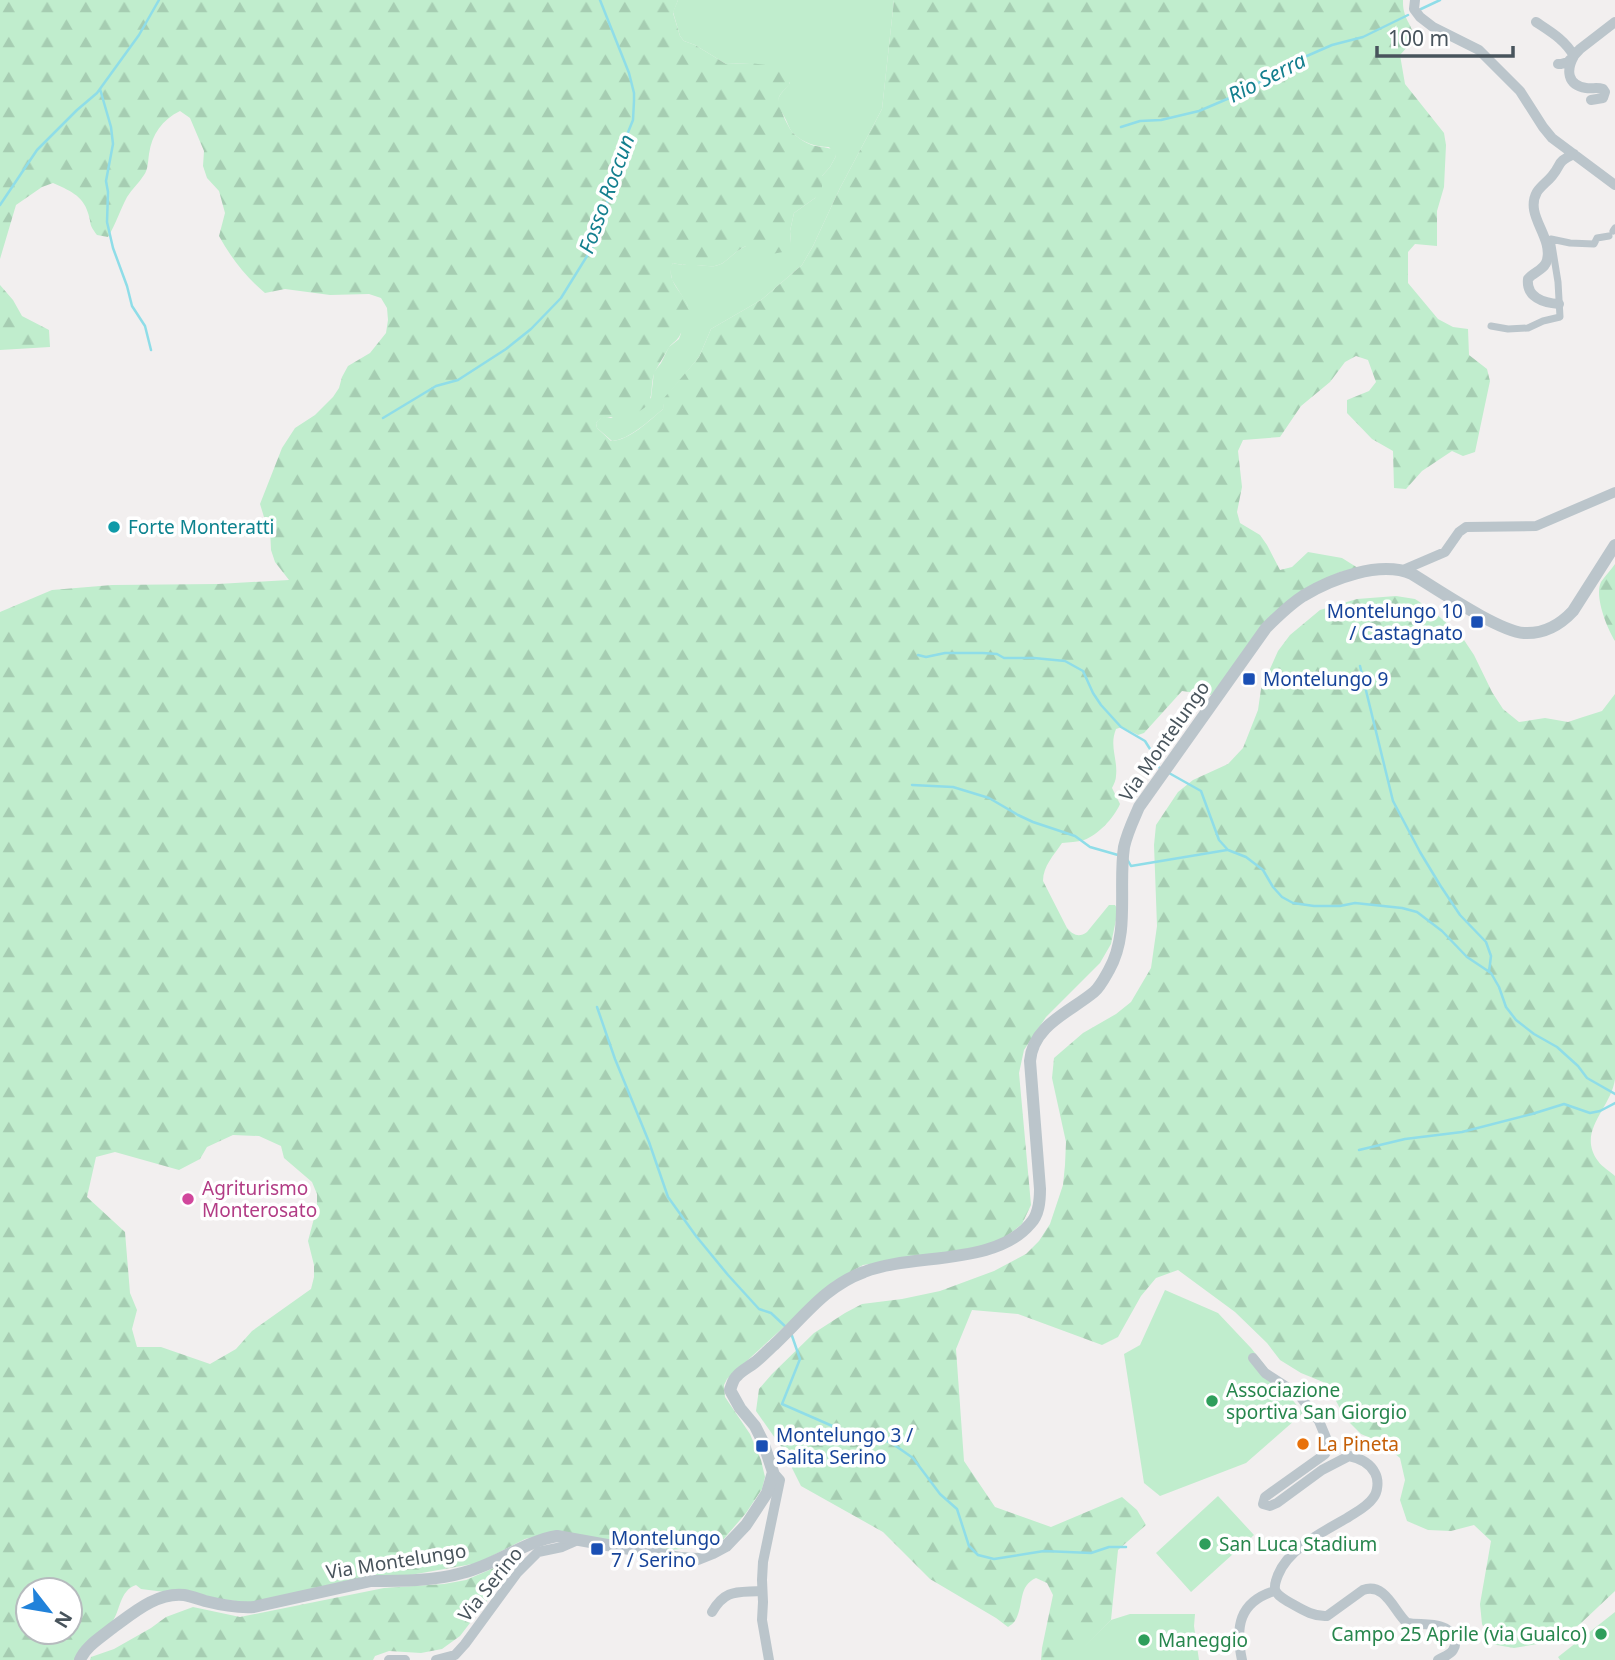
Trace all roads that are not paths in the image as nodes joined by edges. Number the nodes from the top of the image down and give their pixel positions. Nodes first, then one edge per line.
1 (1415, 0) edge
2 (1536, 22) dead end
3 (1615, 22) edge
4 (1574, 56) junction
5 (1558, 64) dead end
6 (1591, 100) dead end
7 (1574, 154) junction
8 (1615, 185) edge
9 (1612, 232) edge
10 (1559, 304) junction
11 (1491, 326) dead end
12 (1615, 492) edge
13 (1615, 545) edge
14 (1403, 570) junction
15 (1252, 1358) dead end
16 (773, 1472) junction
17 (578, 1540) junction
18 (762, 1591) junction
19 (1274, 1591) junction
20 (712, 1612) dead end
21 (80, 1660) edge
22 (389, 1660) edge
23 (405, 1660) edge
24 (436, 1660) edge
25 (769, 1660) edge
26 (1242, 1660) edge
27 (1438, 1660) edge

1 - 7 street
2 - 4 street
3 - 4 street
4 - 5 street
4 - 6 street
7 - 8 street
7 - 10 street
9 - 10 street
10 - 11 street
12 - 14 street
13 - 14 street
14 - 16 street, Via Montelungo
15 - 19 street
16 - 17 street, Via Montelungo
16 - 18 street
17 - 21 street, Via Montelungo
17 - 24 street, Via Serino
18 - 20 street
18 - 25 street
19 - 26 street
19 - 27 street
22 - 23 street

